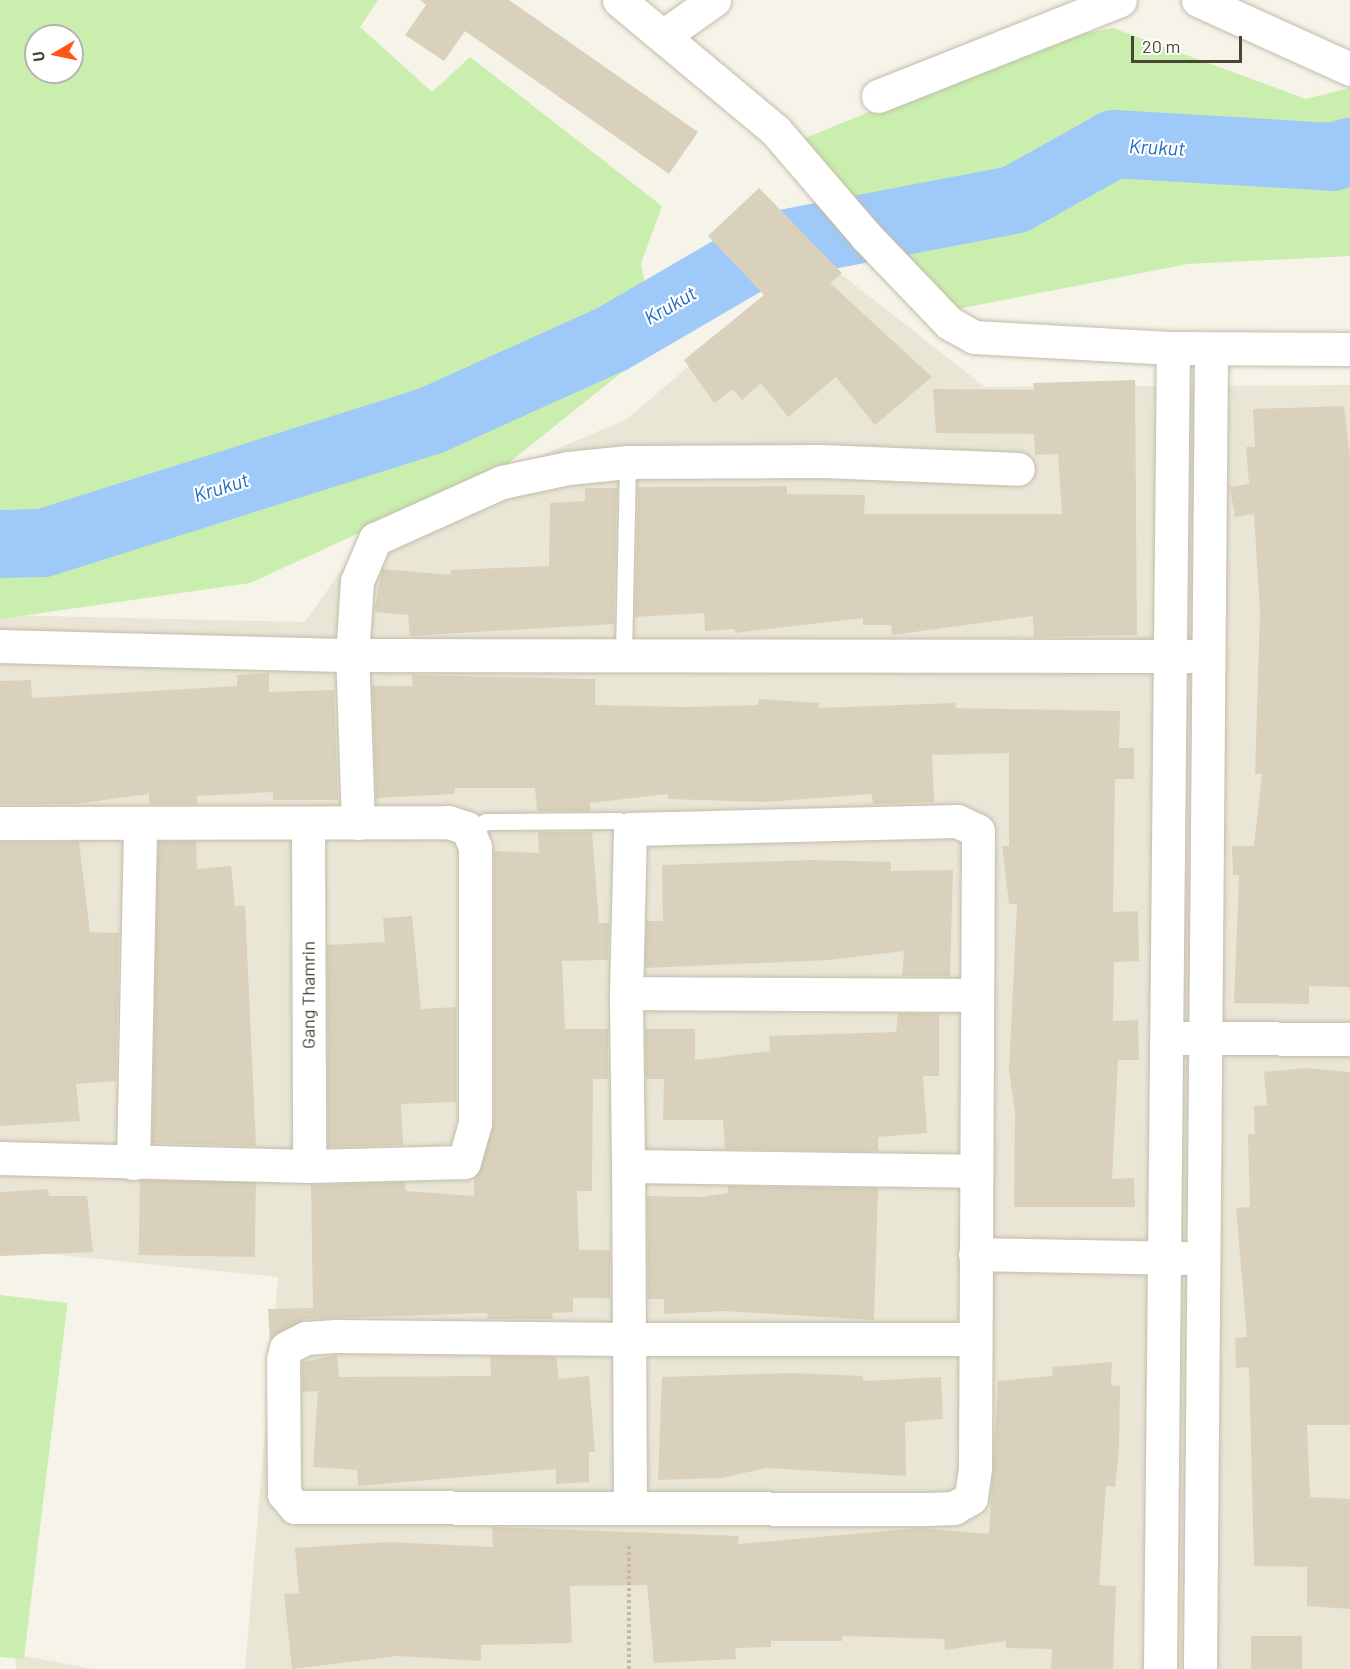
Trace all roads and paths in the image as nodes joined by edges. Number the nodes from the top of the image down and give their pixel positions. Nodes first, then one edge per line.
1 (620, 0) edge
2 (714, 0) edge
3 (1120, 0) edge
4 (1198, 0) edge
5 (666, 34) junction
6 (1350, 69) edge
7 (878, 96) dead end
8 (1173, 348) junction
9 (1211, 349) junction
10 (1350, 349) edge
11 (628, 462) junction
12 (1018, 468) dead end
13 (0, 646) edge
14 (352, 655) junction
15 (624, 655) junction
16 (1167, 656) junction
17 (1206, 656) junction
18 (0, 823) edge
19 (358, 823) junction
20 (140, 824) junction
21 (308, 825) junction
22 (630, 829) junction
23 (469, 834) junction
24 (626, 993) junction
25 (977, 994) junction
26 (1165, 1038) junction
27 (1204, 1039) junction
28 (1350, 1039) edge
29 (0, 1158) edge
30 (133, 1163) junction
31 (309, 1166) junction
32 (628, 1166) junction
33 (975, 1170) junction
34 (975, 1254) junction
35 (1162, 1258) junction
36 (1202, 1258) junction
37 (629, 1339) junction
38 (974, 1339) junction
39 (630, 1507) junction
40 (628, 1669) edge
41 (1160, 1669) edge
42 (1200, 1669) edge

1 - 5 street
2 - 5 street
3 - 7 street
4 - 6 street
5 - 8 street
8 - 9 street
8 - 16 street
9 - 10 street
9 - 17 street
11 - 12 street
11 - 14 street
11 - 15 lane
13 - 14 street
14 - 15 street
14 - 19 street
15 - 16 street
16 - 17 street
16 - 26 street
17 - 27 street
18 - 20 street
19 - 21 street
19 - 23 street
20 - 21 street
20 - 30 street
21 - 31 street, Gang Thamrin
22 - 23 lane
22 - 24 street
22 - 25 street
23 - 31 street
24 - 25 street
24 - 32 street
25 - 33 street
26 - 27 street
26 - 35 street
27 - 28 street
27 - 36 street
29 - 30 street
30 - 31 street
32 - 33 street
32 - 37 street
33 - 34 street
34 - 35 street
34 - 38 street
35 - 36 street
35 - 41 street
36 - 42 street
37 - 38 street
37 - 39 street
37 - 39 street
38 - 39 street
39 - 40 path

